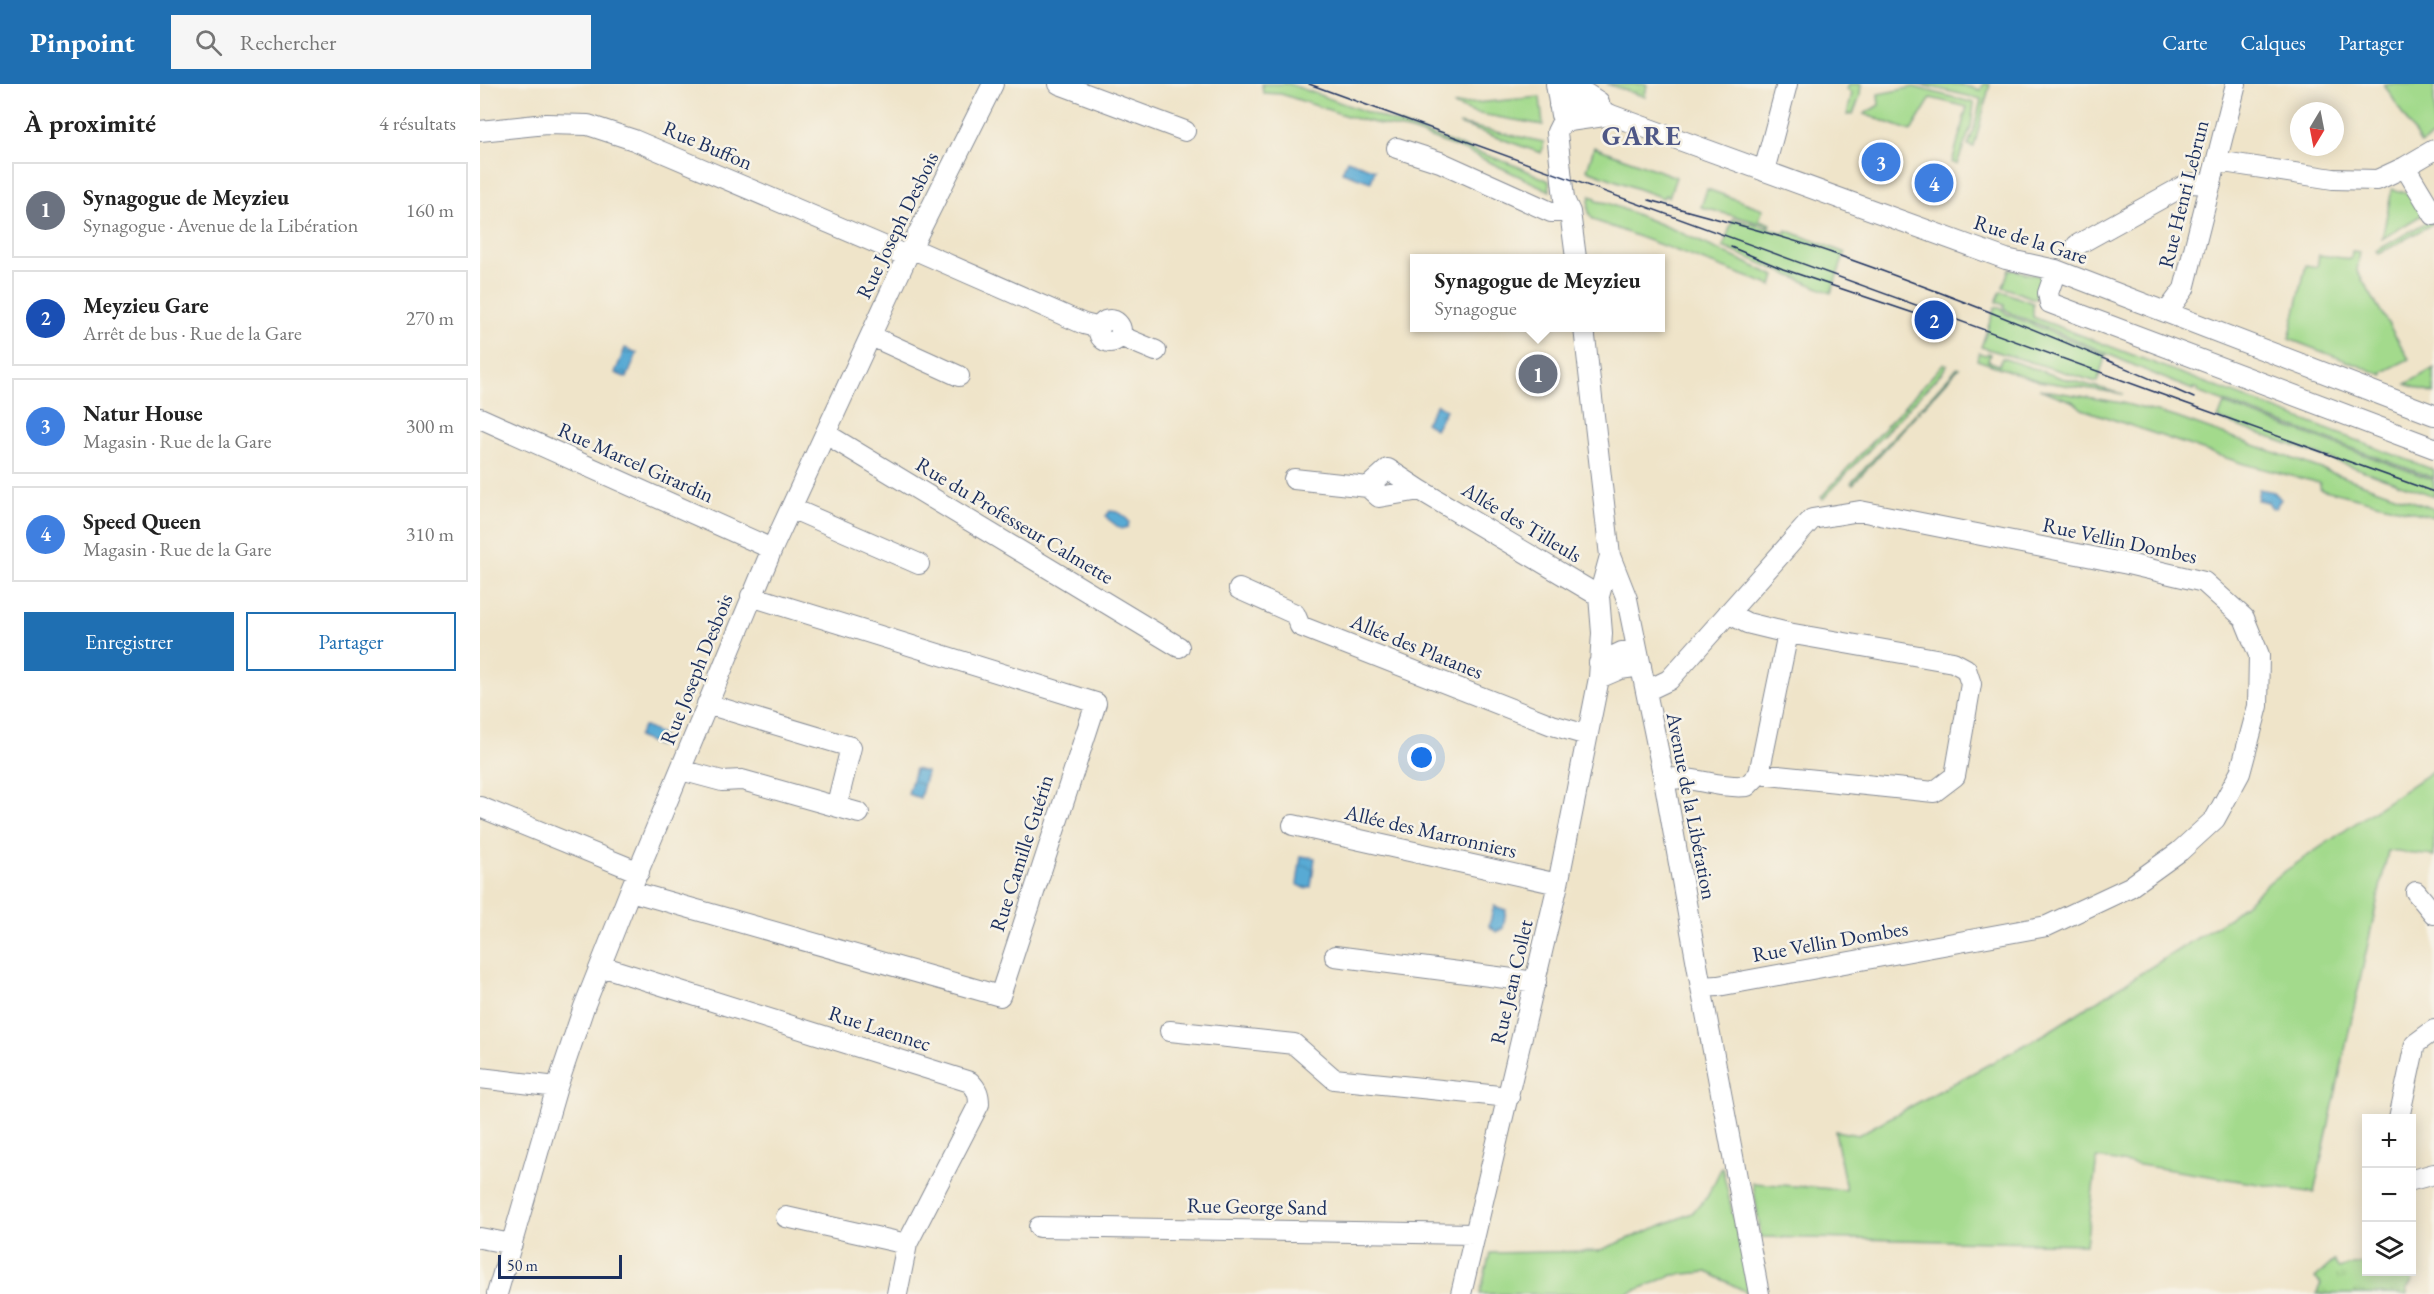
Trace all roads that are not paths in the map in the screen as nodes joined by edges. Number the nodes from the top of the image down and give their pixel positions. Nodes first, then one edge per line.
1 (993, 84) edge
2 (1059, 84) edge
3 (1556, 84) edge
4 (1571, 84) edge
5 (1787, 84) edge
6 (2236, 84) edge
7 (1561, 113) junction
8 (1611, 115) junction
9 (480, 131) edge
10 (1185, 131) dead end
11 (1396, 148) dead end
12 (2434, 150) edge
13 (2217, 161) junction
14 (2405, 167) junction
15 (1764, 171) junction
16 (2211, 184) junction
17 (1570, 212) junction
18 (2434, 215) edge
19 (2077, 245) dead end
20 (909, 252) junction
21 (1575, 254) edge
22 (2056, 270) junction
23 (2167, 312) junction
24 (1585, 332) edge
25 (871, 336) junction
26 (1156, 351) dead end
27 (959, 376) dead end
28 (2434, 415) edge
29 (480, 418) edge
30 (826, 434) junction
31 (2434, 448) edge
32 (1294, 479) dead end
33 (791, 508) junction
34 (772, 549) junction
35 (1610, 555) junction
36 (919, 564) dead end
37 (1239, 589) dead end
38 (752, 596) junction
39 (1599, 596) junction
40 (1728, 614) junction
41 (1788, 633) junction
42 (1179, 647) dead end
43 (1639, 658) junction
44 (1599, 671) junction
45 (1646, 691) junction
46 (707, 704) junction
47 (1587, 735) junction
48 (681, 770) junction
49 (1759, 774) junction
50 (1664, 779) junction
51 (839, 796) dead end
52 (480, 807) edge
53 (859, 813) dead end
54 (1293, 825) dead end
55 (639, 872) junction
56 (1558, 884) junction
57 (630, 891) junction
58 (2416, 892) dead end
59 (2434, 914) edge
60 (1335, 957) dead end
61 (601, 966) junction
62 (1536, 982) junction
63 (1701, 987) junction
64 (2434, 1030) edge
65 (1170, 1031) dead end
66 (480, 1078) edge
67 (557, 1087) junction
68 (1509, 1097) junction
69 (2400, 1114) edge
70 (2434, 1174) edge
71 (2416, 1179) edge
72 (786, 1216) dead end
73 (1039, 1227) dead end
74 (1474, 1234) junction
75 (480, 1238) edge
76 (512, 1244) junction
77 (907, 1244) junction
78 (497, 1294) edge
79 (897, 1294) edge
80 (1461, 1294) edge
81 (1759, 1294) edge

1 - 20 street, Rue Joseph Desbois
2 - 10 street
3 - 7 street
4 - 8 street, Rue de la Gare
5 - 15 street
6 - 13 street, Rue Henri Lebrun
7 - 8 street, Rue de la Gare
7 - 17 street
8 - 15 street, Rue de la Gare
9 - 20 street, Rue Buffon
11 - 17 street
12 - 14 street
13 - 14 street
13 - 16 street, Rue Henri Lebrun
14 - 18 street
15 - 22 street, Rue de la Gare
16 - 19 street
16 - 23 street, Rue Henri Lebrun
17 - 21 street
20 - 25 street, Rue Joseph Desbois
20 - 26 street, Rue Buffon
22 - 23 street, Rue de la Gare
22 - 31 street
23 - 28 street, Rue de la Gare
24 - 35 street, Avenue de la Libération
25 - 27 street
25 - 30 street, Rue Joseph Desbois
29 - 34 street, Rue Marcel Girardin
30 - 33 street, Rue Joseph Desbois
30 - 42 street, Rue du Professeur Calmette
32 - 39 street, Allée des Tilleuls
33 - 34 street, Rue Joseph Desbois
33 - 36 street
34 - 38 street, Rue Joseph Desbois
35 - 39 street, Rue Jean Collet
35 - 43 street, Avenue de la Libération
37 - 47 street, Allée des Platanes
38 - 46 street, Rue Joseph Desbois
38 - 57 street, Rue Camille Guérin
39 - 44 street, Rue Jean Collet
40 - 41 street
40 - 45 street, Rue Vellin Dombes
40 - 63 street, Rue Vellin Dombes
41 - 49 street
41 - 49 street
43 - 44 street
43 - 45 street, Avenue de la Libération
44 - 47 street, Rue Jean Collet
45 - 50 street, Avenue de la Libération
46 - 48 street, Rue Joseph Desbois
46 - 51 street
47 - 56 street, Rue Jean Collet
48 - 53 street
48 - 55 street, Rue Joseph Desbois
49 - 50 street
50 - 63 street, Avenue de la Libération
52 - 55 street
54 - 56 street, Allée des Marronniers
55 - 57 street, Rue Joseph Desbois
56 - 62 street, Rue Jean Collet
57 - 61 street, Rue Joseph Desbois
58 - 59 street
60 - 62 street
61 - 67 street, Rue Joseph Desbois
61 - 77 street, Rue Laennec
62 - 68 street, Rue Jean Collet
63 - 81 street, Avenue de la Libération
64 - 69 street
65 - 68 street
66 - 67 street
67 - 76 street, Rue Joseph Desbois
68 - 74 street, Rue Jean Collet
70 - 71 street
72 - 77 street
73 - 74 street, Rue George Sand
74 - 80 street, Rue Jean Collet
75 - 76 street
76 - 78 street, Rue Joseph Desbois
77 - 79 street, Rue Laennec

